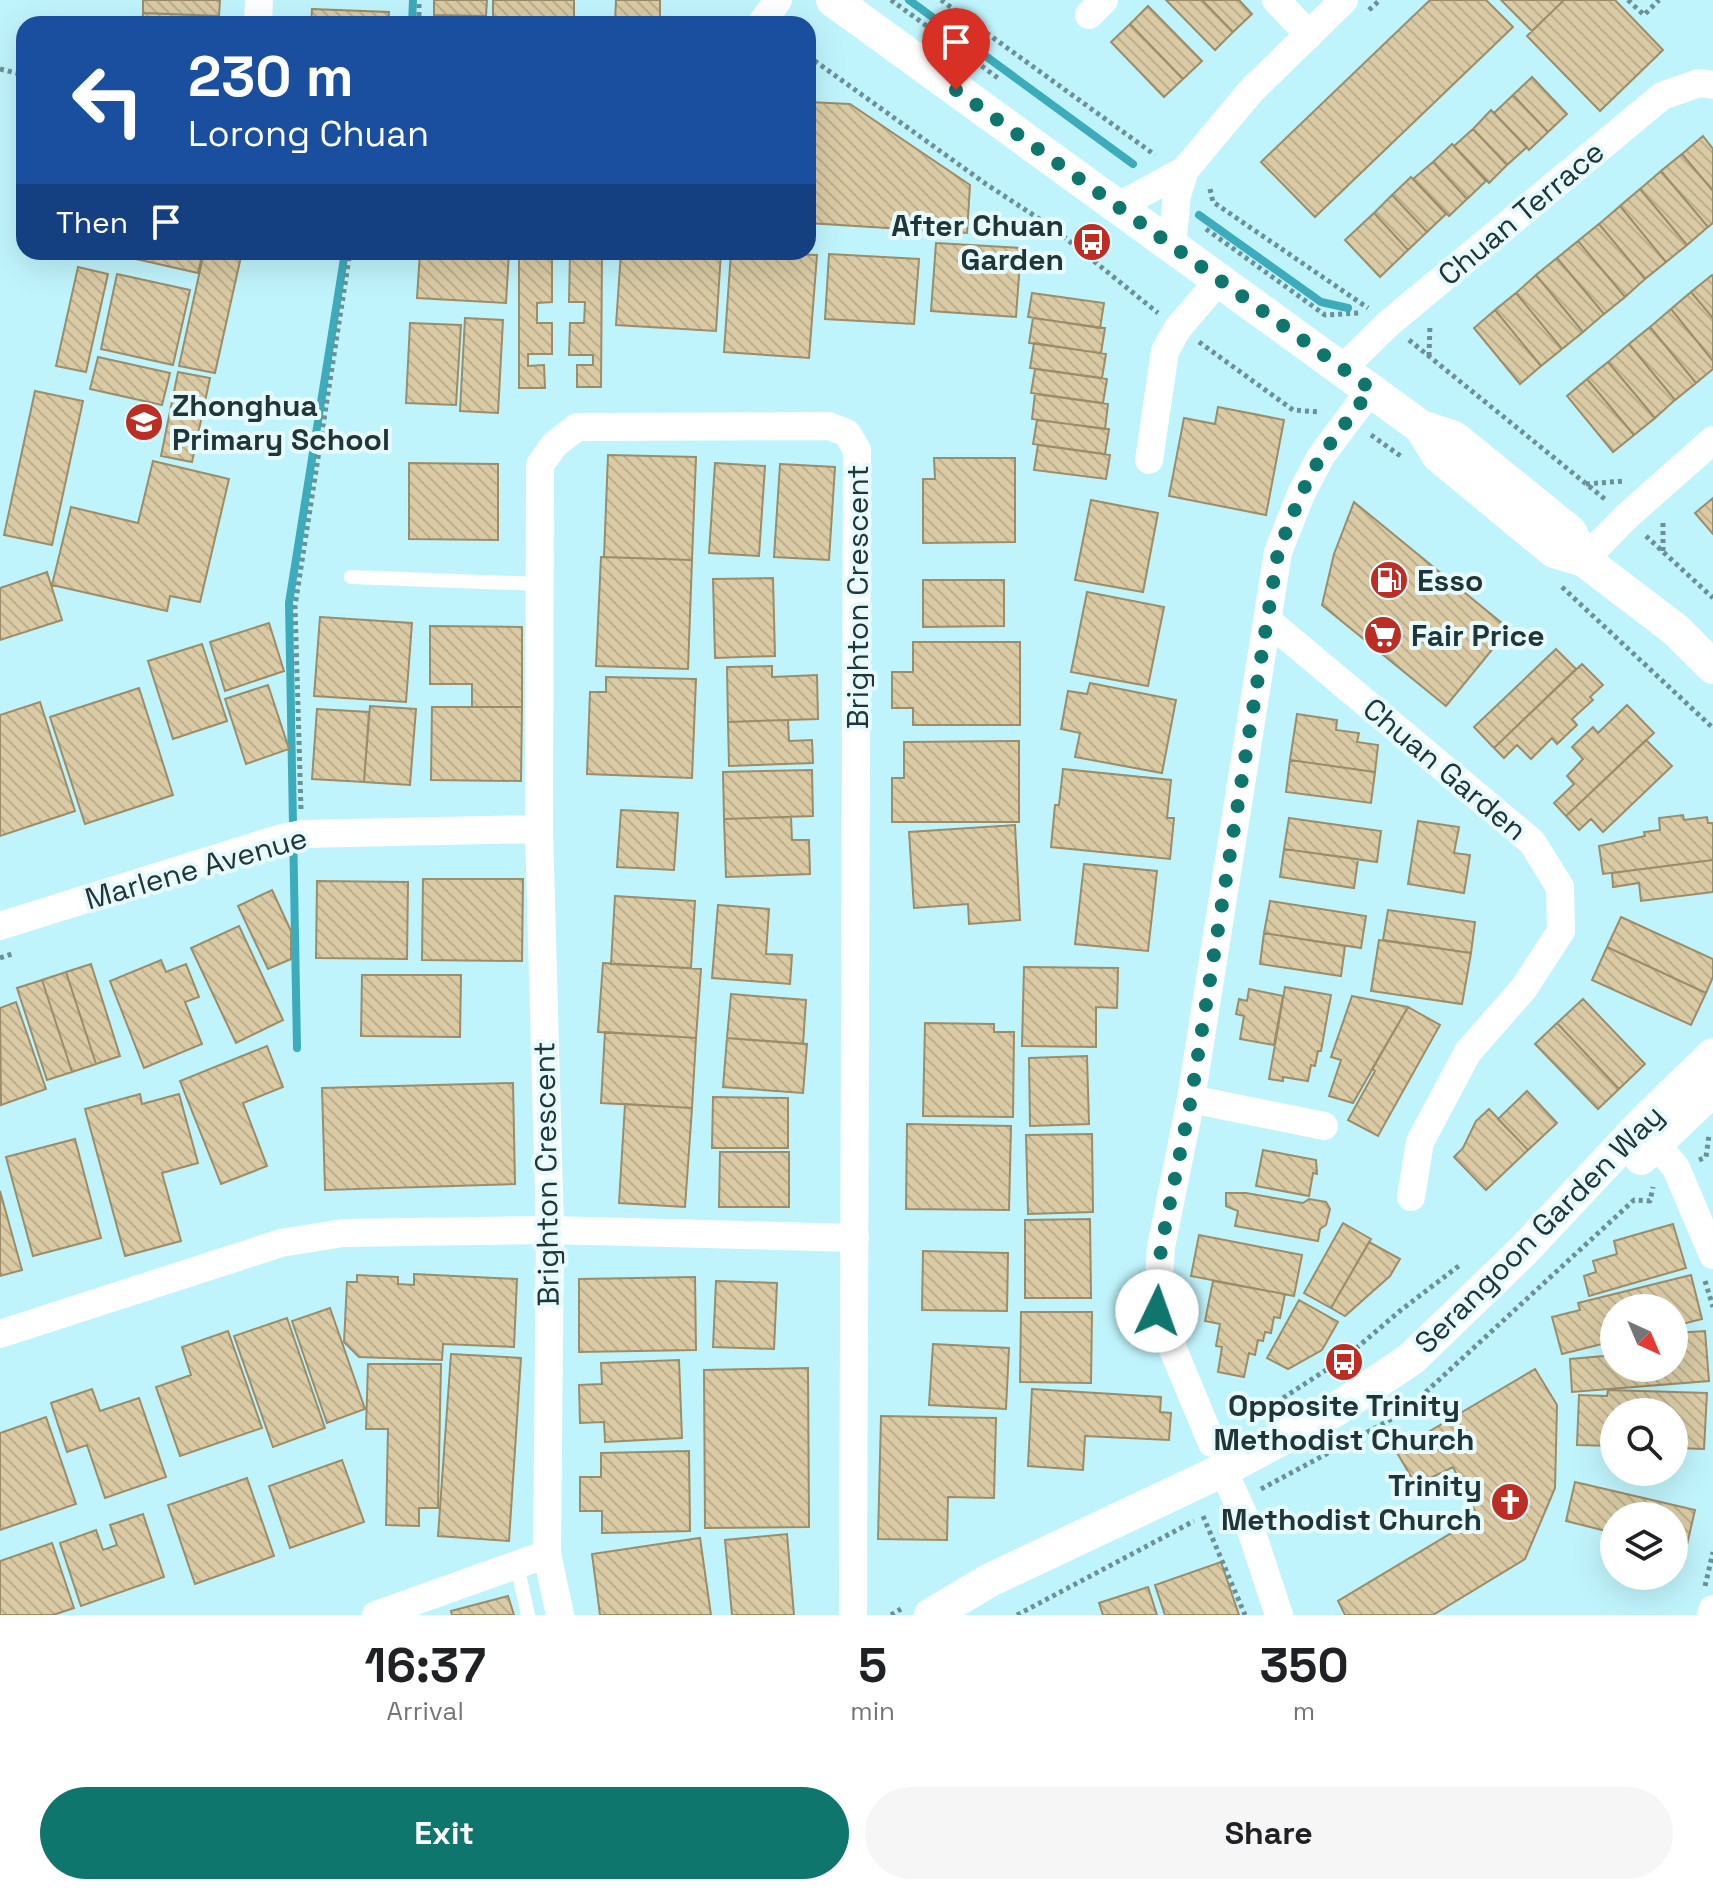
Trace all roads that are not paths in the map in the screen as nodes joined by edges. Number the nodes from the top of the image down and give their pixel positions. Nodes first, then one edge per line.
1 (833, 0) edge
2 (1276, 0) edge
3 (1344, 0) edge
4 (1309, 35) junction
5 (1713, 85) edge
6 (1184, 168) junction
7 (1117, 207) junction
8 (1172, 247) junction
9 (1219, 280) junction
10 (1343, 368) junction
11 (1371, 389) junction
12 (1713, 440) edge
13 (1149, 460) dead end
14 (1584, 560) junction
15 (351, 577) dead end
16 (540, 584) junction
17 (1267, 620) junction
18 (1713, 667) edge
19 (539, 829) junction
20 (0, 926) edge
21 (1713, 1055) edge
22 (1713, 1089) edge
23 (1191, 1099) junction
24 (1324, 1126) dead end
25 (1649, 1134) junction
26 (1411, 1197) dead end
27 (550, 1230) junction
28 (855, 1238) junction
29 (1713, 1255) edge
30 (0, 1334) edge
31 (1222, 1465) junction
32 (547, 1554) junction
33 (517, 1565) junction
34 (922, 1608) edge
35 (1713, 1609) edge
36 (376, 1615) edge
37 (528, 1615) edge
38 (560, 1615) edge
39 (853, 1615) edge
40 (958, 1615) edge
41 (1279, 1615) edge
42 (1711, 1615) edge

1 - 7 street
2 - 4 street
3 - 4 street
4 - 6 street
5 - 10 street, Chuan Terrace
6 - 7 street
6 - 8 street
7 - 8 street
8 - 9 street
9 - 10 street
9 - 13 street
10 - 11 street
11 - 14 street
11 - 17 street
12 - 14 street
14 - 18 street
15 - 16 lane
16 - 19 street, Brighton Crescent
16 - 28 street, Brighton Crescent
17 - 23 street
17 - 26 street, Chuan Garden
19 - 20 street, Marlene Avenue
19 - 27 street, Brighton Crescent
21 - 25 street, Serangoon Garden Way
22 - 25 street, Serangoon Garden Way
23 - 24 street
23 - 31 street
25 - 29 street
25 - 31 street, Serangoon Garden Way
27 - 28 street
27 - 30 street
27 - 32 street, Brighton Crescent
28 - 39 street, Brighton Crescent
31 - 34 street, Serangoon Garden Way
31 - 40 street, Serangoon Garden Way
31 - 41 street
32 - 33 street
32 - 38 street, Brighton Crescent
33 - 36 street
33 - 37 lane
35 - 42 street

